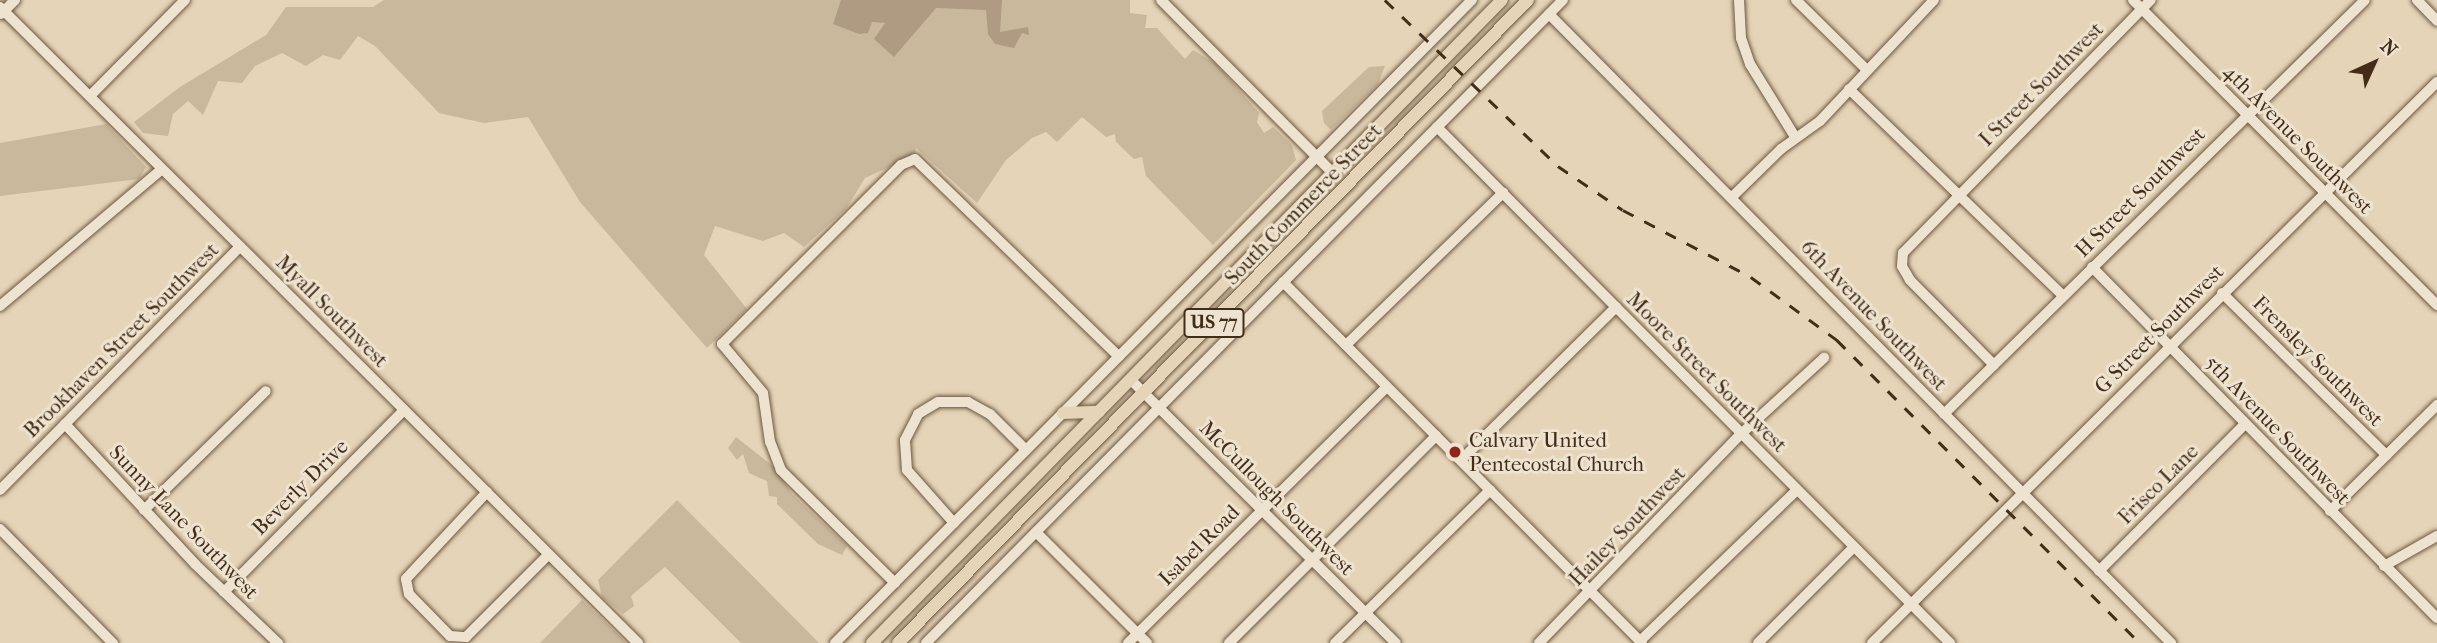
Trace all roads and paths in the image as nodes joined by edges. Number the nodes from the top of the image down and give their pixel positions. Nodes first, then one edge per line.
1 (15, 0) edge
2 (185, 0) edge
3 (1161, 0) edge
4 (1472, 0) edge
5 (1502, 0) edge
6 (1528, 0) edge
7 (1563, 0) edge
8 (1739, 0) edge
9 (1796, 0) edge
10 (1934, 0) edge
11 (2133, 0) edge
12 (2151, 0) edge
13 (2365, 0) edge
14 (2417, 0) edge
15 (2142, 9) junction
16 (1, 11) edge
17 (1549, 14) junction
18 (2437, 21) edge
19 (1867, 71) junction
20 (2437, 82) edge
21 (1849, 89) junction
22 (90, 96) junction
23 (2246, 114) junction
24 (1437, 127) junction
25 (1795, 137) junction
26 (1317, 157) junction
27 (162, 169) junction
28 (1334, 174) junction
29 (2324, 192) junction
30 (1503, 193) junction
31 (1958, 195) junction
32 (1732, 198) junction
33 (1312, 223) junction
34 (240, 247) junction
35 (2092, 267) junction
36 (1283, 282) junction
37 (2222, 293) junction
38 (2063, 296) junction
39 (2437, 305) edge
40 (0, 306) edge
41 (1616, 307) junction
42 (1346, 345) junction
43 (2169, 346) junction
44 (1119, 357) junction
45 (1824, 358) dead end
46 (1994, 365) junction
47 (1131, 380) junction
48 (1387, 387) junction
49 (266, 391) dead end
50 (1145, 393) junction
51 (2437, 405) edge
52 (1159, 407) junction
53 (404, 410) junction
54 (1099, 412) junction
55 (1063, 413) junction
56 (1944, 414) junction
57 (65, 424) junction
58 (2245, 424) junction
59 (1741, 434) junction
60 (1436, 436) junction
61 (1026, 450) junction
62 (2386, 455) junction
63 (1461, 460) junction
64 (0, 490) edge
65 (1490, 490) junction
66 (1797, 490) junction
67 (487, 492) junction
68 (2021, 494) junction
69 (144, 510) junction
70 (1262, 510) junction
71 (2330, 511) junction
72 (954, 523) junction
73 (0, 529) edge
74 (1035, 532) junction
75 (2437, 536) edge
76 (1854, 547) junction
77 (549, 554) junction
78 (1312, 560) junction
79 (2384, 566) junction
80 (2099, 571) junction
81 (895, 583) junction
82 (224, 592) junction
83 (1591, 592) junction
84 (1910, 603) junction
85 (1366, 613) junction
86 (2437, 618) edge
87 (1137, 634) junction
88 (1641, 642) edge
89 (113, 643) edge
90 (278, 643) edge
91 (638, 643) edge
92 (835, 643) edge
93 (872, 643) edge
94 (898, 643) edge
95 (926, 643) edge
96 (1128, 643) edge
97 (1147, 643) edge
98 (1229, 643) edge
99 (1335, 643) edge
100 (1396, 643) edge
101 (1539, 643) edge
102 (1758, 643) edge
103 (1872, 643) edge
104 (1950, 643) edge
105 (2171, 643) edge

1 - 16 street
2 - 22 street
3 - 26 street
4 - 26 street
5 - 28 main road, South Commerce Street / US 77
6 - 33 main road, South Commerce Street / US 77
7 - 17 street
8 - 25 street
9 - 19 street
10 - 19 street
11 - 15 street, 4th Avenue Southwest
12 - 15 street, I Street Southwest
13 - 23 street, H Street Southwest
14 - 18 street
15 - 23 street, 4th Avenue Southwest
15 - 31 street, I Street Southwest
16 - 22 street, Myall Southwest
17 - 24 street
17 - 32 street, 6th Avenue Southwest
19 - 21 street
20 - 29 street, G Street Southwest
21 - 25 street
21 - 31 street
22 - 27 street, Myall Southwest
23 - 29 street, 4th Avenue Southwest
23 - 35 street, H Street Southwest
24 - 30 street, Moore Street Southwest
24 - 36 street
25 - 32 street
26 - 28 street
26 - 44 street
27 - 34 street, Myall Southwest
27 - 40 street
28 - 33 main road
28 - 47 main road, South Commerce Street / US 77
29 - 37 street, G Street Southwest
29 - 39 street, 4th Avenue Southwest
30 - 41 street, Moore Street Southwest
30 - 42 street
31 - 38 street
31 - 46 street, I Street Southwest
32 - 56 street, 6th Avenue Southwest
33 - 50 main road, South Commerce Street / US 77
34 - 53 street, Myall Southwest
34 - 57 street, Brookhaven Street Southwest
35 - 38 street, H Street Southwest
35 - 43 street, 5th Avenue Southwest
36 - 42 street
36 - 52 street
37 - 43 street, G Street Southwest
37 - 62 street, Frensley Southwest
38 - 46 street, H Street Southwest
41 - 59 street, Moore Street Southwest
41 - 63 street
42 - 48 street
43 - 58 street, 5th Avenue Southwest
43 - 68 street, G Street Southwest
44 - 55 street
44 - 81 street
45 - 59 street, Hailey Southwest
46 - 56 street, H Street Southwest
47 - 50 street, McCullough Southwest
47 - 54 main road, South Commerce Street / US 77
48 - 60 street
48 - 70 street, Isabel Road
49 - 69 street
50 - 52 street, McCullough Southwest
50 - 94 main road, South Commerce Street / US 77
51 - 62 street
52 - 70 street, McCullough Southwest
52 - 74 street
53 - 67 street, Myall Southwest
53 - 82 street, Beverly Drive
54 - 55 main road
54 - 93 main road, South Commerce Street / US 77
55 - 61 street
56 - 68 street, 6th Avenue Southwest
57 - 64 street, Brookhaven Street Southwest
57 - 69 street, Sunny Lane Southwest
58 - 71 street, 5th Avenue Southwest
58 - 80 street, Frisco Lane
59 - 66 street, Moore Street Southwest
59 - 83 street, Hailey Southwest
60 - 63 street
60 - 78 street
61 - 72 street
61 - 72 street
62 - 71 street
63 - 65 street
65 - 83 street
65 - 85 street
66 - 76 street, Moore Street Southwest
66 - 88 street
67 - 77 street, Myall Southwest
67 - 77 street
68 - 80 street, 6th Avenue Southwest
68 - 84 street, G Street Southwest
69 - 82 street, Sunny Lane Southwest
70 - 78 street, McCullough Southwest
70 - 87 street, Isabel Road
71 - 79 street, 5th Avenue Southwest
72 - 81 street
73 - 89 street
74 - 87 street
74 - 95 street
75 - 79 street
76 - 84 street, Moore Street Southwest
76 - 102 street
77 - 91 street, Myall Southwest
78 - 85 street, McCullough Southwest
78 - 98 street
79 - 86 street, 5th Avenue Southwest
80 - 105 street, 6th Avenue Southwest
81 - 92 street
82 - 90 street, Sunny Lane Southwest
83 - 88 street
83 - 101 street, Hailey Southwest
84 - 103 street, G Street Southwest
84 - 104 street, Moore Street Southwest
85 - 99 street
85 - 100 street, McCullough Southwest
87 - 96 street, Isabel Road
87 - 97 street

